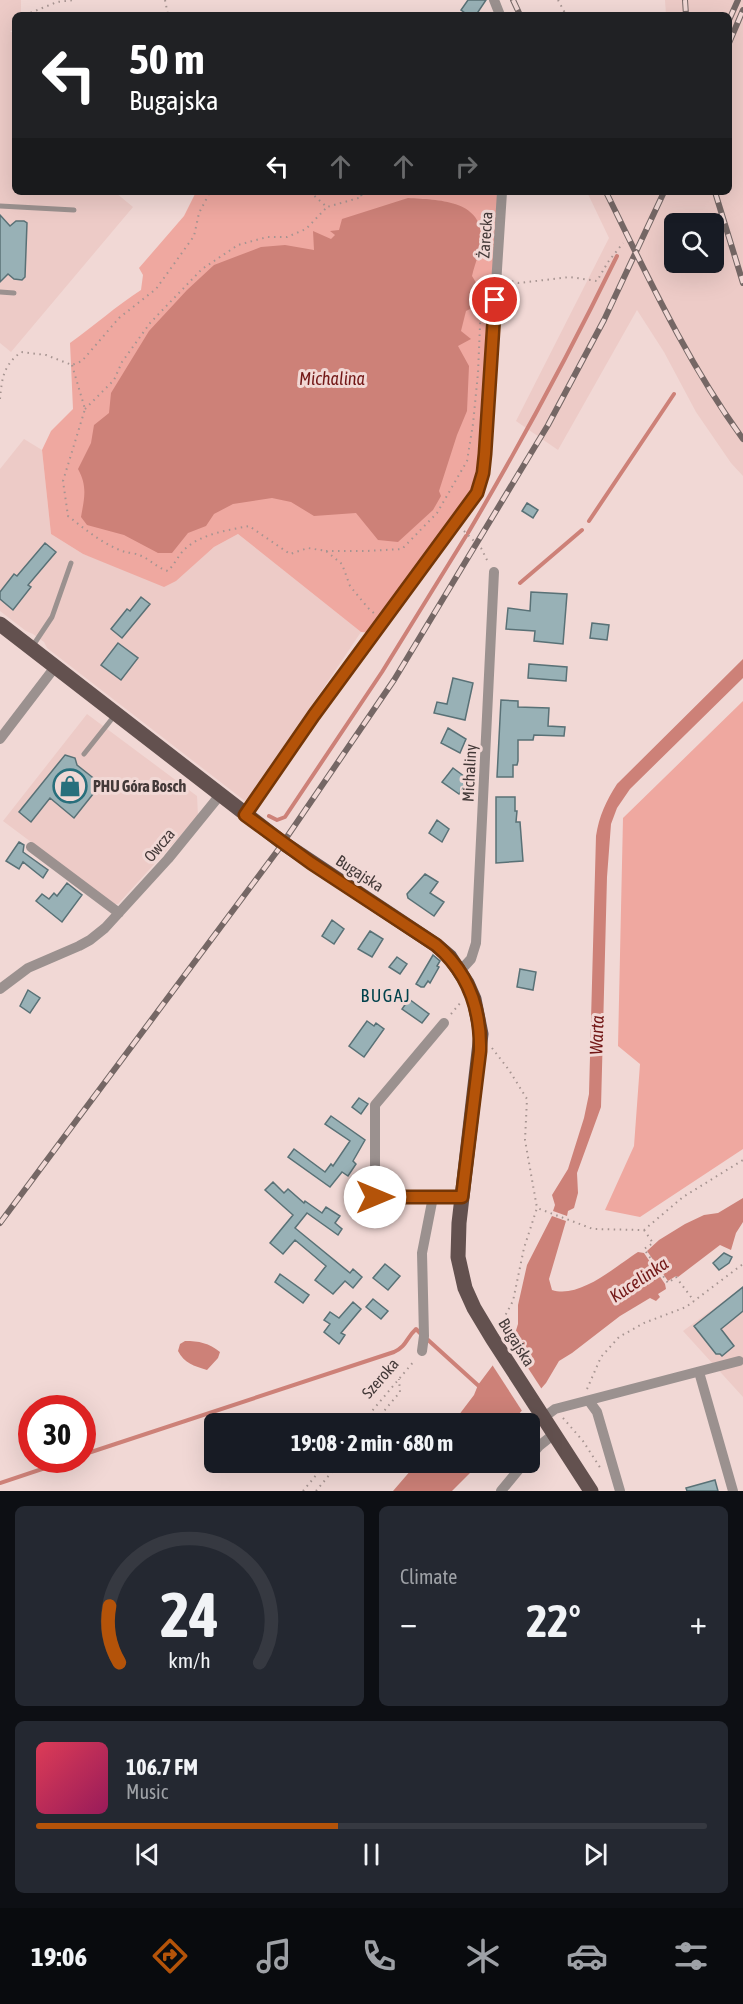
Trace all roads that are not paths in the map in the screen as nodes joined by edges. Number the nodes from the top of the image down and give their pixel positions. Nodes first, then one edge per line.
1 (502, 195) edge
2 (0, 206) edge
3 (74, 210) dead end
4 (0, 292) edge
5 (14, 293) dead end
6 (71, 563) dead end
7 (494, 572) road end
8 (0, 624) edge
9 (31, 648) junction
10 (55, 667) junction
11 (116, 714) junction
12 (0, 739) edge
13 (84, 754) dead end
14 (220, 795) junction
15 (245, 815) junction
16 (31, 847) dead end
17 (119, 913) junction
18 (460, 971) junction
19 (0, 989) edge
20 (444, 1023) road end
21 (433, 1197) junction
22 (462, 1197) junction
23 (422, 1351) road end
24 (739, 1361) dead end
25 (699, 1372) junction
26 (589, 1401) junction
27 (545, 1411) junction
28 (554, 1434) junction
29 (540, 1445) edge
30 (516, 1473) edge
31 (501, 1491) edge
32 (591, 1491) edge
33 (620, 1491) edge
34 (734, 1491) edge

1 - 15 street, Żarecka
2 - 3 lane
4 - 5 lane
6 - 9 lane
7 - 18 street, Michaliny
8 - 9 main road, Bugajska
9 - 10 main road, Bugajska
10 - 11 main road, Bugajska
10 - 12 street
11 - 13 lane
11 - 14 main road, Bugajska
14 - 15 main road, Bugajska
14 - 17 street, Owcza
15 - 18 main road, Bugajska
16 - 17 street
17 - 19 street, Owcza
18 - 22 main road, Bugajska
20 - 21 street
21 - 22 street
21 - 23 street
22 - 27 main road, Bugajska
24 - 25 street
25 - 26 street
25 - 34 street
26 - 27 street
26 - 33 street
27 - 28 main road, Bugajska
28 - 29 street
28 - 32 main road, Bugajska
30 - 31 street

